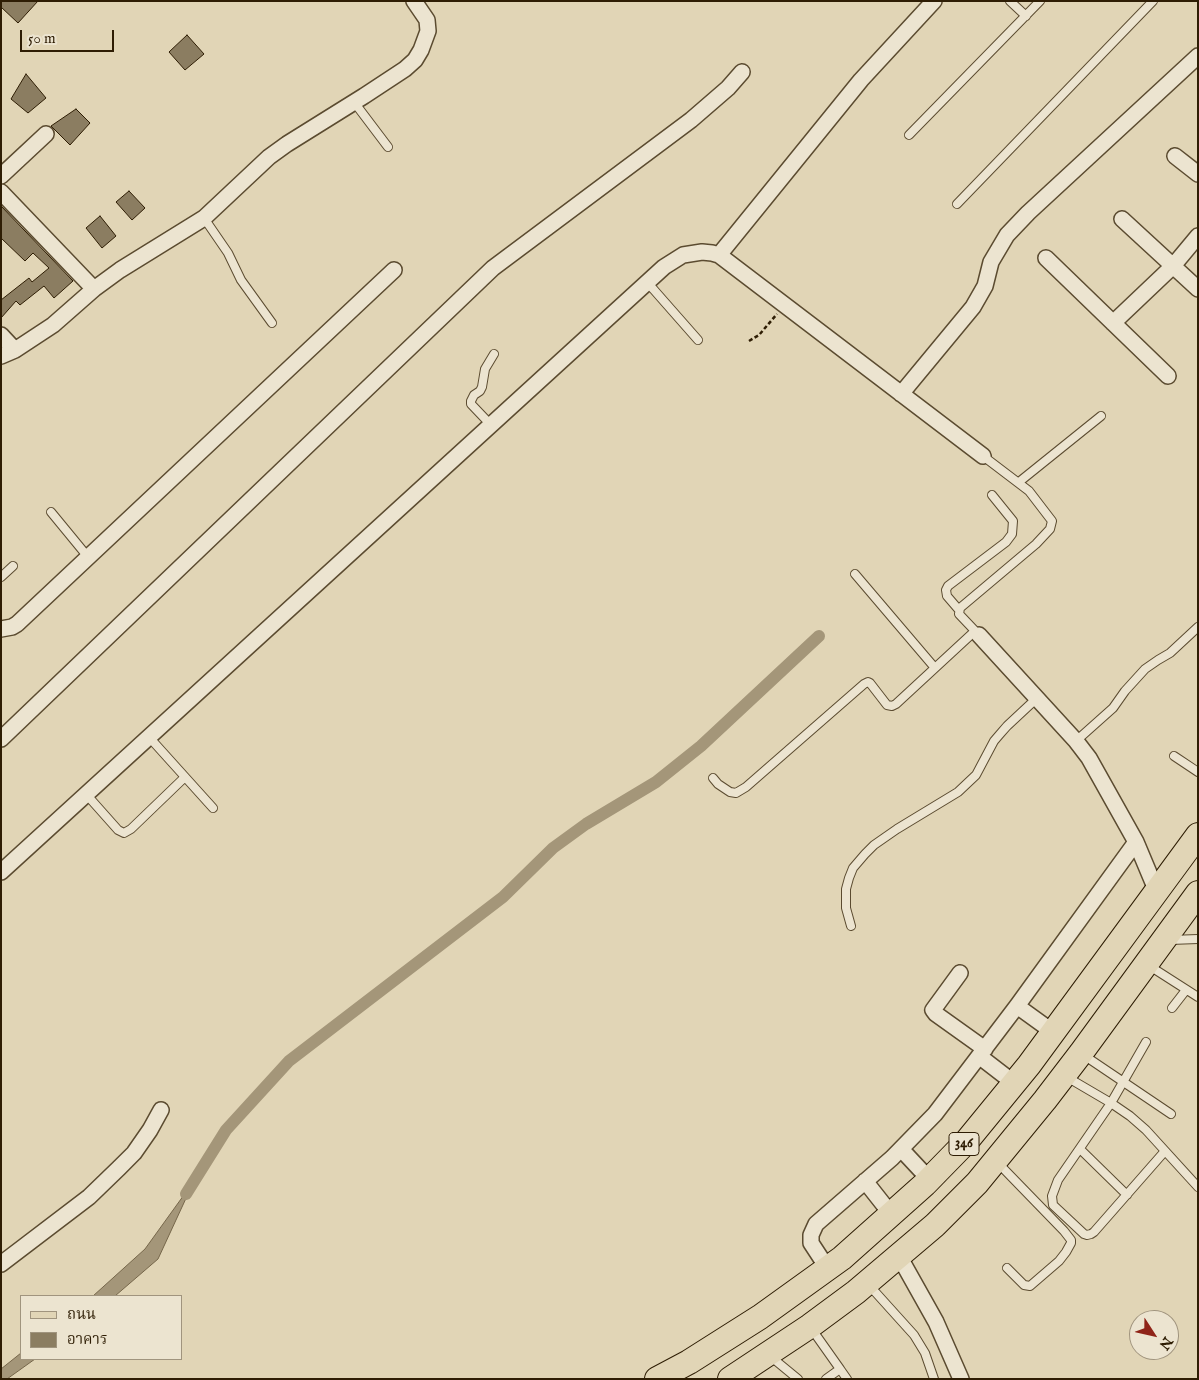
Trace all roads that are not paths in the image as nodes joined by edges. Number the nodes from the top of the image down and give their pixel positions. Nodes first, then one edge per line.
1 (414, 1) edge
2 (934, 1) edge
3 (1010, 1) edge
4 (1040, 1) edge
5 (1153, 1) edge
6 (1026, 16) junction
7 (1198, 56) edge
8 (742, 72) dead end
9 (354, 102) junction
10 (46, 134) dead end
11 (909, 135) dead end
12 (388, 147) dead end
13 (1175, 156) dead end
14 (1198, 174) edge
15 (1, 176) edge
16 (1, 192) edge
17 (957, 204) dead end
18 (204, 218) junction
19 (1122, 219) dead end
20 (1198, 236) edge
21 (719, 255) junction
22 (1046, 258) dead end
23 (1173, 266) junction
24 (394, 270) dead end
25 (647, 282) junction
26 (94, 289) junction
27 (1198, 289) edge
28 (272, 323) dead end
29 (1113, 323) junction
30 (1, 335) edge
31 (698, 340) dead end
32 (8, 353) edge
33 (494, 354) dead end
34 (1168, 376) dead end
35 (901, 394) junction
36 (1101, 416) dead end
37 (491, 425) junction
38 (983, 456) joint
39 (1019, 482) junction
40 (992, 495) dead end
41 (50, 512) dead end
42 (88, 557) junction
43 (12, 566) dead end
44 (855, 574) dead end
45 (1, 577) edge
46 (959, 610) junction
47 (1198, 627) edge
48 (1, 629) edge
49 (977, 633) junction
50 (935, 668) junction
51 (1037, 698) junction
52 (149, 737) junction
53 (1, 739) edge
54 (1076, 742) junction
55 (1174, 756) dead end
56 (1198, 772) edge
57 (185, 777) junction
58 (712, 778) dead end
59 (86, 794) junction
60 (214, 808) dead end
61 (1198, 835) edge
62 (1136, 842) junction
63 (1, 872) edge
64 (1157, 892) junction
65 (1198, 893) edge
66 (851, 926) dead end
67 (1198, 939) edge
68 (1164, 940) junction
69 (1146, 964) junction
70 (960, 972) dead end
71 (1186, 990) junction
72 (1198, 998) edge
73 (1017, 1006) junction
74 (1172, 1008) dead end
75 (1054, 1032) junction
76 (1146, 1042) dead end
77 (982, 1052) junction
78 (1081, 1053) junction
79 (1064, 1075) junction
80 (1122, 1082) junction
81 (1014, 1083) junction
82 (1111, 1103) junction
83 (161, 1110) dead end
84 (1171, 1114) dead end
85 (901, 1149) junction
86 (1080, 1149) junction
87 (1165, 1151) junction
88 (995, 1160) junction
89 (929, 1179) junction
90 (865, 1181) junction
91 (1198, 1187) edge
92 (1127, 1195) junction
93 (891, 1214) junction
94 (899, 1256) junction
95 (1, 1264) edge
96 (1007, 1268) dead end
97 (828, 1269) junction
98 (867, 1283) junction
99 (810, 1326) junction
100 (767, 1354) junction
101 (840, 1369) junction
102 (741, 1376) edge
103 (657, 1379) edge
104 (798, 1379) edge
105 (826, 1379) edge
106 (847, 1379) edge
107 (934, 1379) edge
108 (962, 1379) edge

1 - 9 street
2 - 21 street
3 - 6 lane
4 - 6 lane
5 - 17 lane
6 - 11 lane
7 - 35 street
8 - 53 street
9 - 12 lane
9 - 18 street
10 - 15 street
13 - 14 street
16 - 26 street
18 - 26 street
18 - 28 lane
19 - 23 street
20 - 23 street
21 - 25 street
21 - 35 street
22 - 29 street
23 - 27 street
23 - 29 street
24 - 42 street
25 - 31 lane
25 - 37 street
26 - 32 street
29 - 34 street
30 - 32 street
33 - 37 lane
35 - 38 street
36 - 39 lane
37 - 52 street
38 - 39 lane
39 - 46 lane
40 - 46 lane
41 - 42 lane
42 - 48 street
43 - 45 lane
44 - 50 lane
46 - 49 lane
47 - 54 lane
49 - 50 lane
49 - 51 street
50 - 58 lane
51 - 54 street
51 - 66 lane
52 - 57 lane
52 - 59 street
54 - 62 street
55 - 56 lane
57 - 59 lane
57 - 60 lane
59 - 63 street
61 - 64 main road, 346
62 - 64 street
62 - 73 street
64 - 75 main road, 346
65 - 68 main road, 346
67 - 68 lane
68 - 69 main road, 346
69 - 71 lane
69 - 78 main road, 346
70 - 77 street
71 - 72 lane
71 - 74 lane
73 - 75 street
73 - 77 street
75 - 81 main road, 346
76 - 80 lane
77 - 81 street
77 - 85 street
78 - 79 main road, 346
78 - 80 lane
79 - 82 lane
79 - 88 main road, 346
80 - 82 lane
80 - 84 lane
81 - 89 main road, 346
82 - 86 lane
82 - 87 lane
83 - 95 street
85 - 89 street
85 - 90 street
86 - 92 lane
86 - 92 lane
87 - 91 lane
87 - 92 lane
88 - 94 main road, 346
88 - 96 lane
89 - 93 main road, 346
90 - 93 street
90 - 97 street
93 - 97 main road, 346
94 - 98 main road, 346
94 - 108 street
97 - 103 main road, 346
98 - 99 main road, 346
98 - 107 lane
99 - 100 main road, 346
99 - 101 lane
100 - 102 main road, 346
100 - 104 lane
101 - 105 lane
101 - 106 lane

